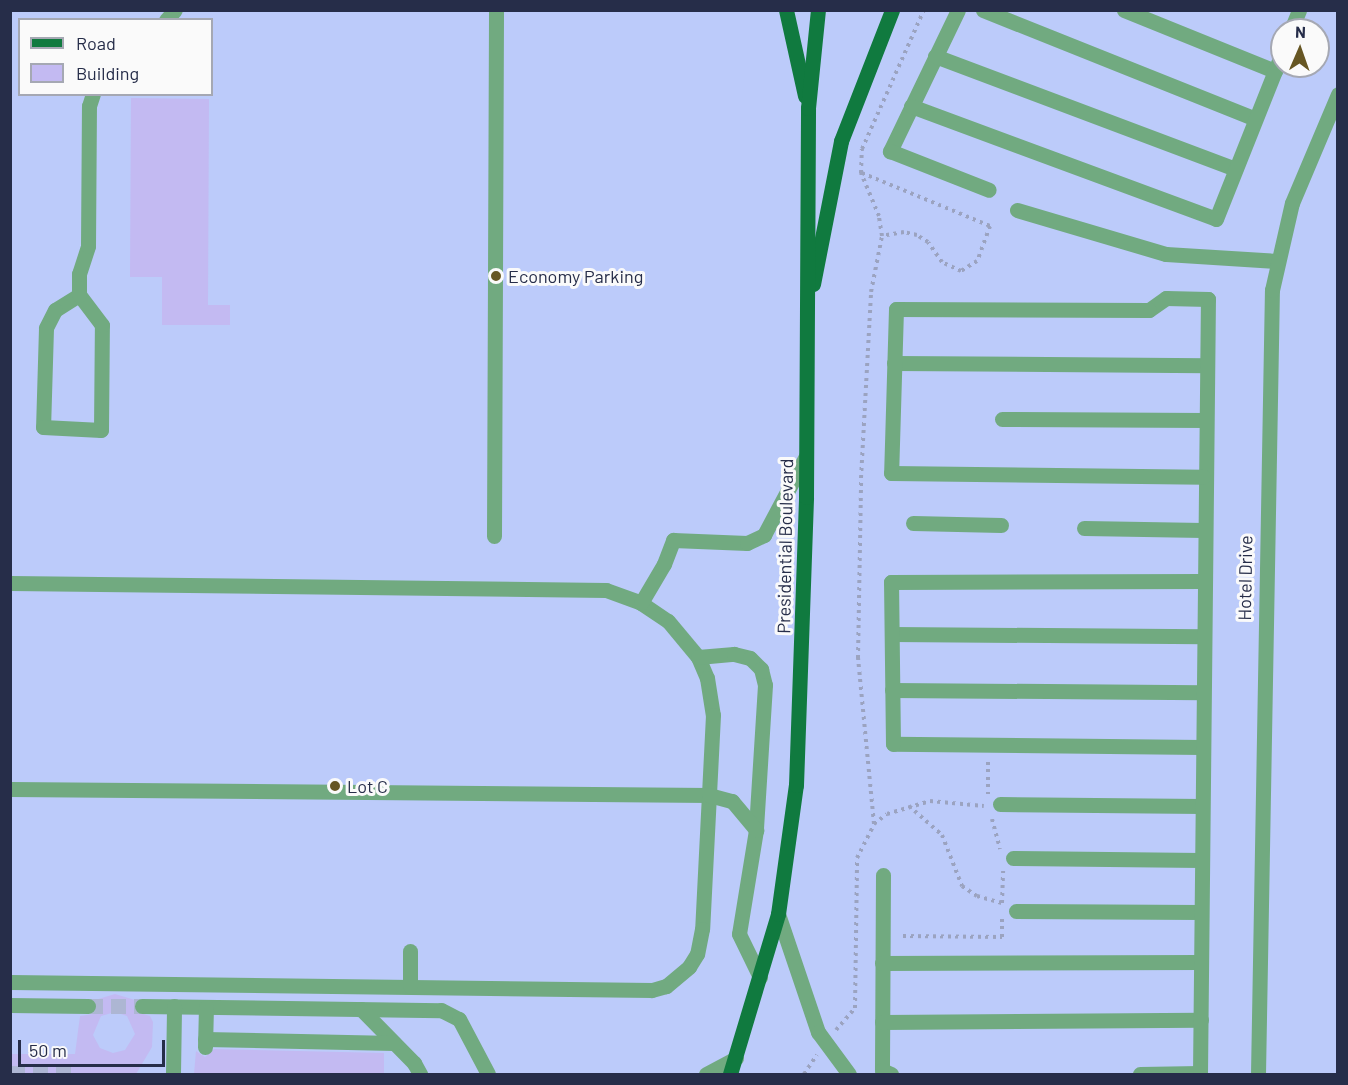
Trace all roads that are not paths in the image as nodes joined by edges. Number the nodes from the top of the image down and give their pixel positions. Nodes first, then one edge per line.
1 (496, 10) edge
2 (786, 10) edge
3 (818, 10) edge
4 (892, 10) edge
5 (958, 10) edge
6 (983, 10) edge
7 (1124, 10) edge
8 (935, 57) junction
9 (1270, 69) edge
10 (1272, 78) edge
11 (1338, 94) edge
12 (92, 96) edge
13 (911, 106) junction
14 (808, 108) junction
15 (1255, 119) junction
16 (1235, 169) junction
17 (989, 190) dead end
18 (1017, 210) dead end
19 (1277, 261) junction
20 (79, 295) junction
21 (806, 322) junction
22 (894, 363) junction
23 (1206, 364) junction
24 (1002, 419) dead end
25 (1205, 420) junction
26 (806, 456) junction
27 (1203, 477) junction
28 (913, 523) dead end
29 (1001, 525) dead end
30 (1084, 528) dead end
31 (1203, 530) junction
32 (494, 536) dead end
33 (1203, 581) junction
34 (10, 583) edge
35 (641, 603) junction
36 (892, 634) junction
37 (1203, 636) junction
38 (698, 657) junction
39 (892, 690) junction
40 (1202, 692) junction
41 (1202, 747) junction
42 (10, 789) edge
43 (709, 795) junction
44 (994, 806) road end
45 (1202, 806) junction
46 (756, 830) junction
47 (1006, 858) road end
48 (1201, 860) junction
49 (883, 875) dead end
50 (1016, 911) dead end
51 (1201, 912) junction
52 (778, 914) junction
53 (410, 951) dead end
54 (1201, 962) junction
55 (882, 963) junction
56 (760, 977) junction
57 (10, 982) edge
58 (410, 986) junction
59 (10, 1005) edge
60 (88, 1006) tunnel mouth
61 (142, 1006) tunnel mouth
62 (174, 1006) junction
63 (206, 1007) junction
64 (361, 1009) junction
65 (1201, 1020) junction
66 (882, 1022) junction
67 (394, 1043) junction
68 (736, 1058) junction
69 (173, 1073) dead end
70 (420, 1074) edge
71 (488, 1074) edge
72 (706, 1074) edge
73 (730, 1074) edge
74 (849, 1074) edge
75 (891, 1074) edge
76 (1140, 1074) edge
77 (1258, 1074) edge

1 - 32 street
2 - 14 main road
3 - 14 main road, Presidential Boulevard
4 - 21 main road
5 - 8 street
6 - 15 street
7 - 9 street
8 - 13 street
8 - 16 street
10 - 15 street
11 - 19 street, Hotel Drive
12 - 20 street
13 - 16 street
13 - 17 street
14 - 21 main road, Presidential Boulevard
15 - 16 street
18 - 19 street
19 - 77 street, Hotel Drive
20 - 20 street
21 - 26 main road, Presidential Boulevard
22 - 23 street
22 - 23 street
22 - 27 street
23 - 25 street
24 - 25 street
25 - 27 street
26 - 35 street
26 - 52 main road, Presidential Boulevard
27 - 31 street
28 - 29 street
30 - 31 street
31 - 33 street
33 - 36 street
33 - 37 street
34 - 35 street
35 - 38 street
36 - 37 street
36 - 39 street
37 - 40 street
38 - 43 street
38 - 46 street
39 - 40 street
39 - 41 street
40 - 41 street
41 - 45 street
42 - 43 street
43 - 46 street
43 - 58 street
44 - 45 street
45 - 48 street
46 - 56 street
47 - 48 street
48 - 51 street
49 - 55 street
50 - 51 street
51 - 54 street
52 - 56 main road, Presidential Boulevard
52 - 74 street
53 - 58 street
54 - 55 street
54 - 65 street
55 - 66 street
56 - 68 main road, Presidential Boulevard
57 - 58 street
59 - 60 street
61 - 62 street
62 - 63 street
62 - 69 street
63 - 64 street
63 - 67 street
64 - 67 street
64 - 71 street
65 - 66 street
65 - 76 street
66 - 75 street
67 - 70 street
68 - 72 street
68 - 73 main road, Presidential Boulevard

